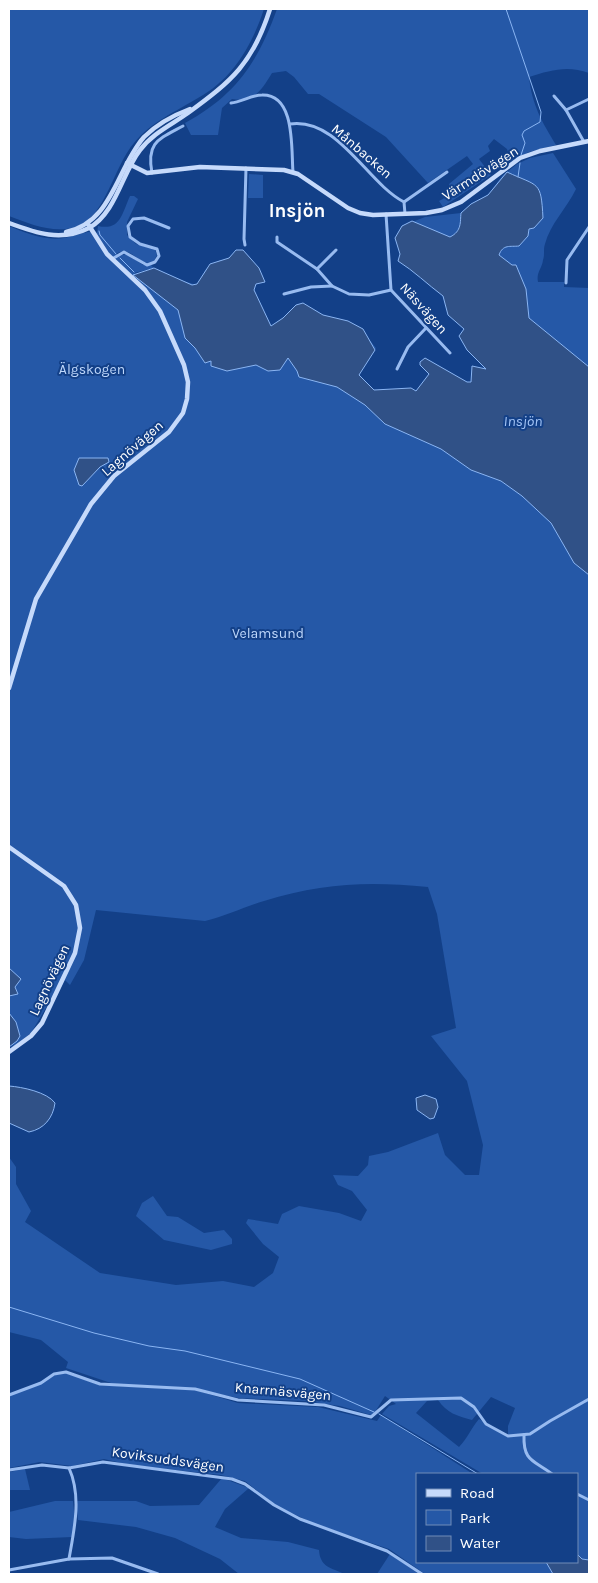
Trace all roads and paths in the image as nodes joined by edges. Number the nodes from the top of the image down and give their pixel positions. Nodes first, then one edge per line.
1 (270, 9) edge
2 (554, 96) dead end
3 (589, 99) edge
4 (231, 103) dead end
5 (566, 110) junction
6 (290, 124) junction
7 (183, 126) dead end
8 (587, 142) edge
9 (129, 164) junction
10 (246, 168) junction
11 (293, 172) junction
12 (447, 172) dead end
13 (152, 174) junction
14 (404, 202) junction
15 (386, 214) junction
16 (405, 214) junction
17 (9, 223) edge
18 (89, 225) junction
19 (589, 227) edge
20 (169, 228) dead end
21 (277, 238) dead end
22 (245, 245) dead end
23 (336, 250) dead end
24 (116, 257) junction
25 (317, 269) junction
26 (566, 283) dead end
27 (332, 286) junction
28 (390, 290) junction
29 (284, 294) dead end
30 (426, 328) junction
31 (450, 353) dead end
32 (397, 369) dead end
33 (9, 688) edge
34 (9, 847) edge
35 (9, 1052) edge
36 (9, 1395) edge
37 (589, 1399) edge
38 (524, 1435) junction
39 (69, 1468) junction
40 (9, 1470) edge
41 (551, 1473) edge
42 (70, 1560) junction
43 (9, 1570) edge
44 (157, 1574) edge
45 (422, 1574) edge

1 - 9 main road
2 - 5 street
3 - 5 street
4 - 6 street
5 - 8 street
6 - 11 street
6 - 14 street, Månbacken
7 - 13 street
8 - 16 main road, Värmdövägen
9 - 13 main road
9 - 18 main road
10 - 11 main road, Värmdövägen
10 - 13 main road, Värmdövägen
10 - 22 street
11 - 15 main road, Värmdövägen
12 - 14 street
14 - 16 street
15 - 16 main road, Värmdövägen
15 - 28 street, Näsvägen
17 - 18 main road
18 - 24 main road, Lagnövägen
19 - 26 street
20 - 24 street
21 - 25 street
23 - 25 street
24 - 33 main road, Lagnövägen
25 - 27 street
27 - 28 street
27 - 29 street
28 - 30 street, Näsvägen
30 - 31 street, Näsvägen
30 - 32 street
34 - 35 main road, Lagnövägen
36 - 38 street, Knarrnäsvägen
37 - 38 street
38 - 41 street
39 - 40 street, Koviksuddsvägen
39 - 42 street
39 - 45 street, Koviksuddsvägen
42 - 43 street
42 - 44 street

